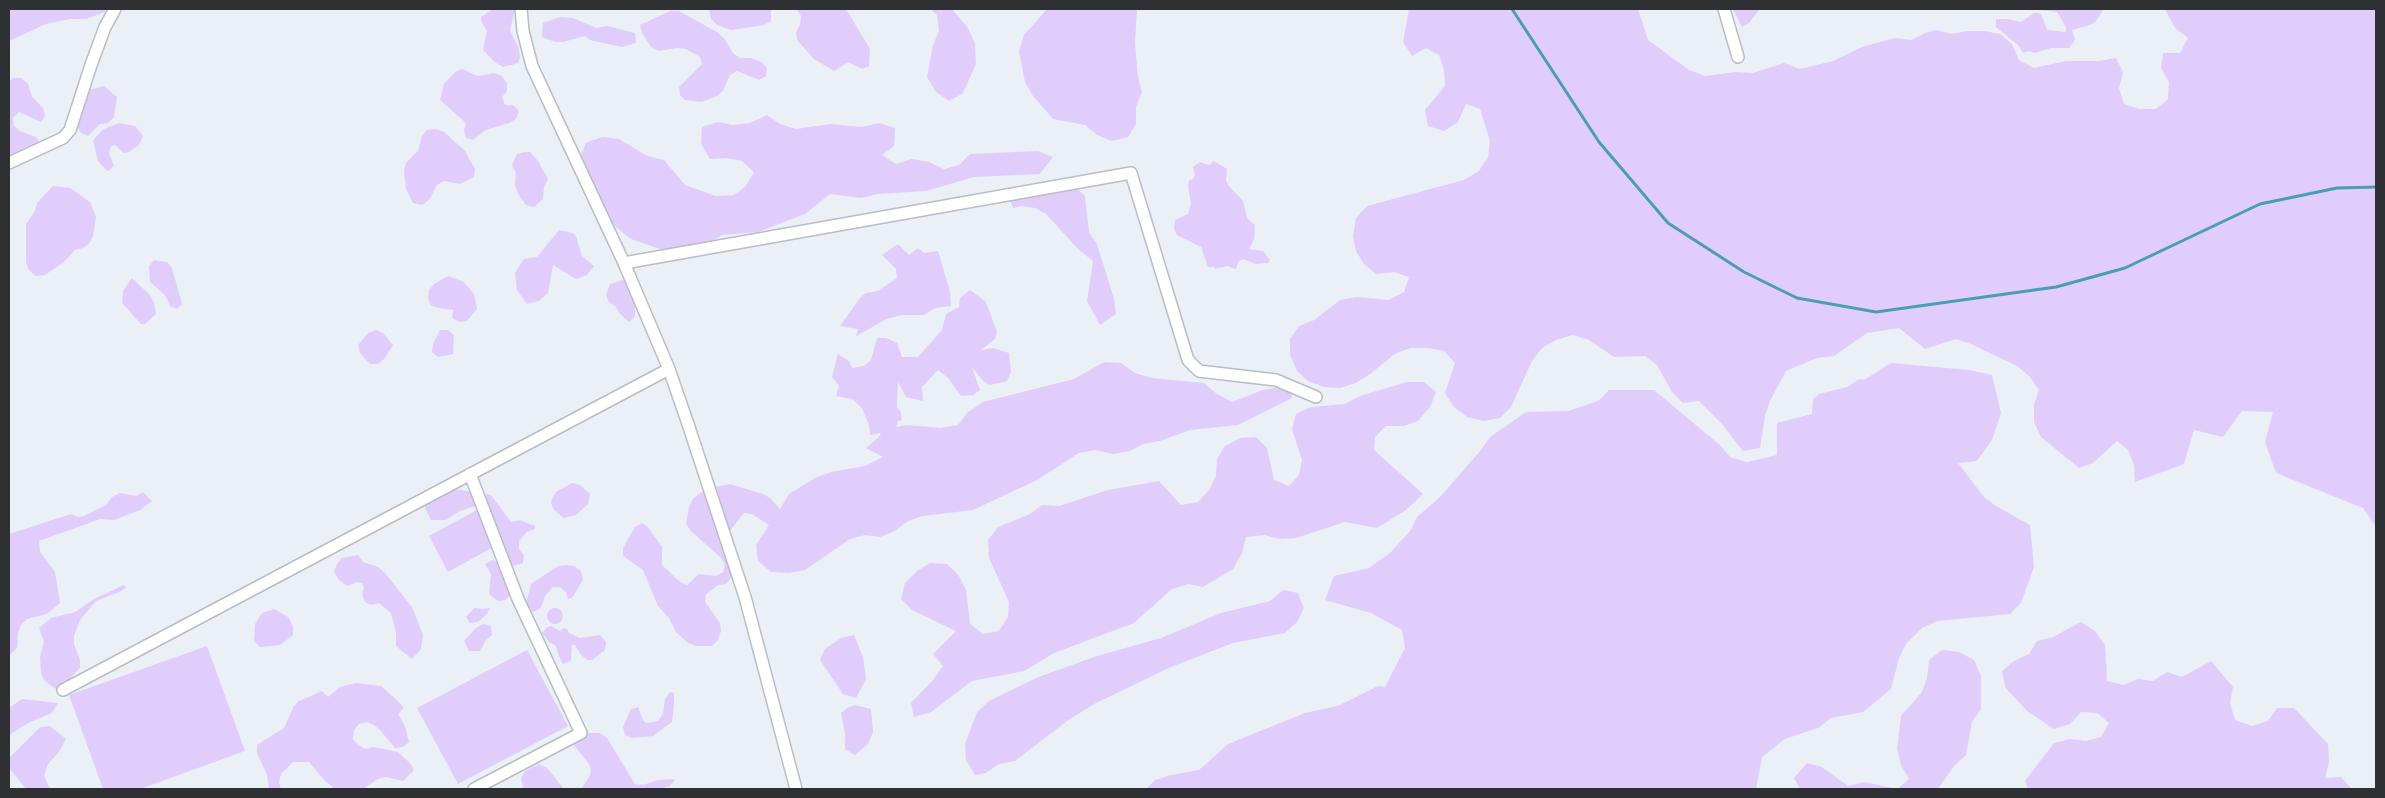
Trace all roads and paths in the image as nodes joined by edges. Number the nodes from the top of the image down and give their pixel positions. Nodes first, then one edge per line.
1 (115, 9) edge
2 (521, 9) edge
3 (1724, 9) edge
4 (1738, 57) dead end
5 (9, 163) edge
6 (624, 263) junction
7 (669, 369) junction
8 (1316, 398) dead end
9 (470, 474) junction
10 (64, 690) dead end
11 (474, 789) edge
12 (796, 789) edge

1 - 5 street
2 - 6 street
3 - 4 street
6 - 7 street
6 - 8 street
7 - 9 street
7 - 12 street
9 - 10 street
9 - 11 street

